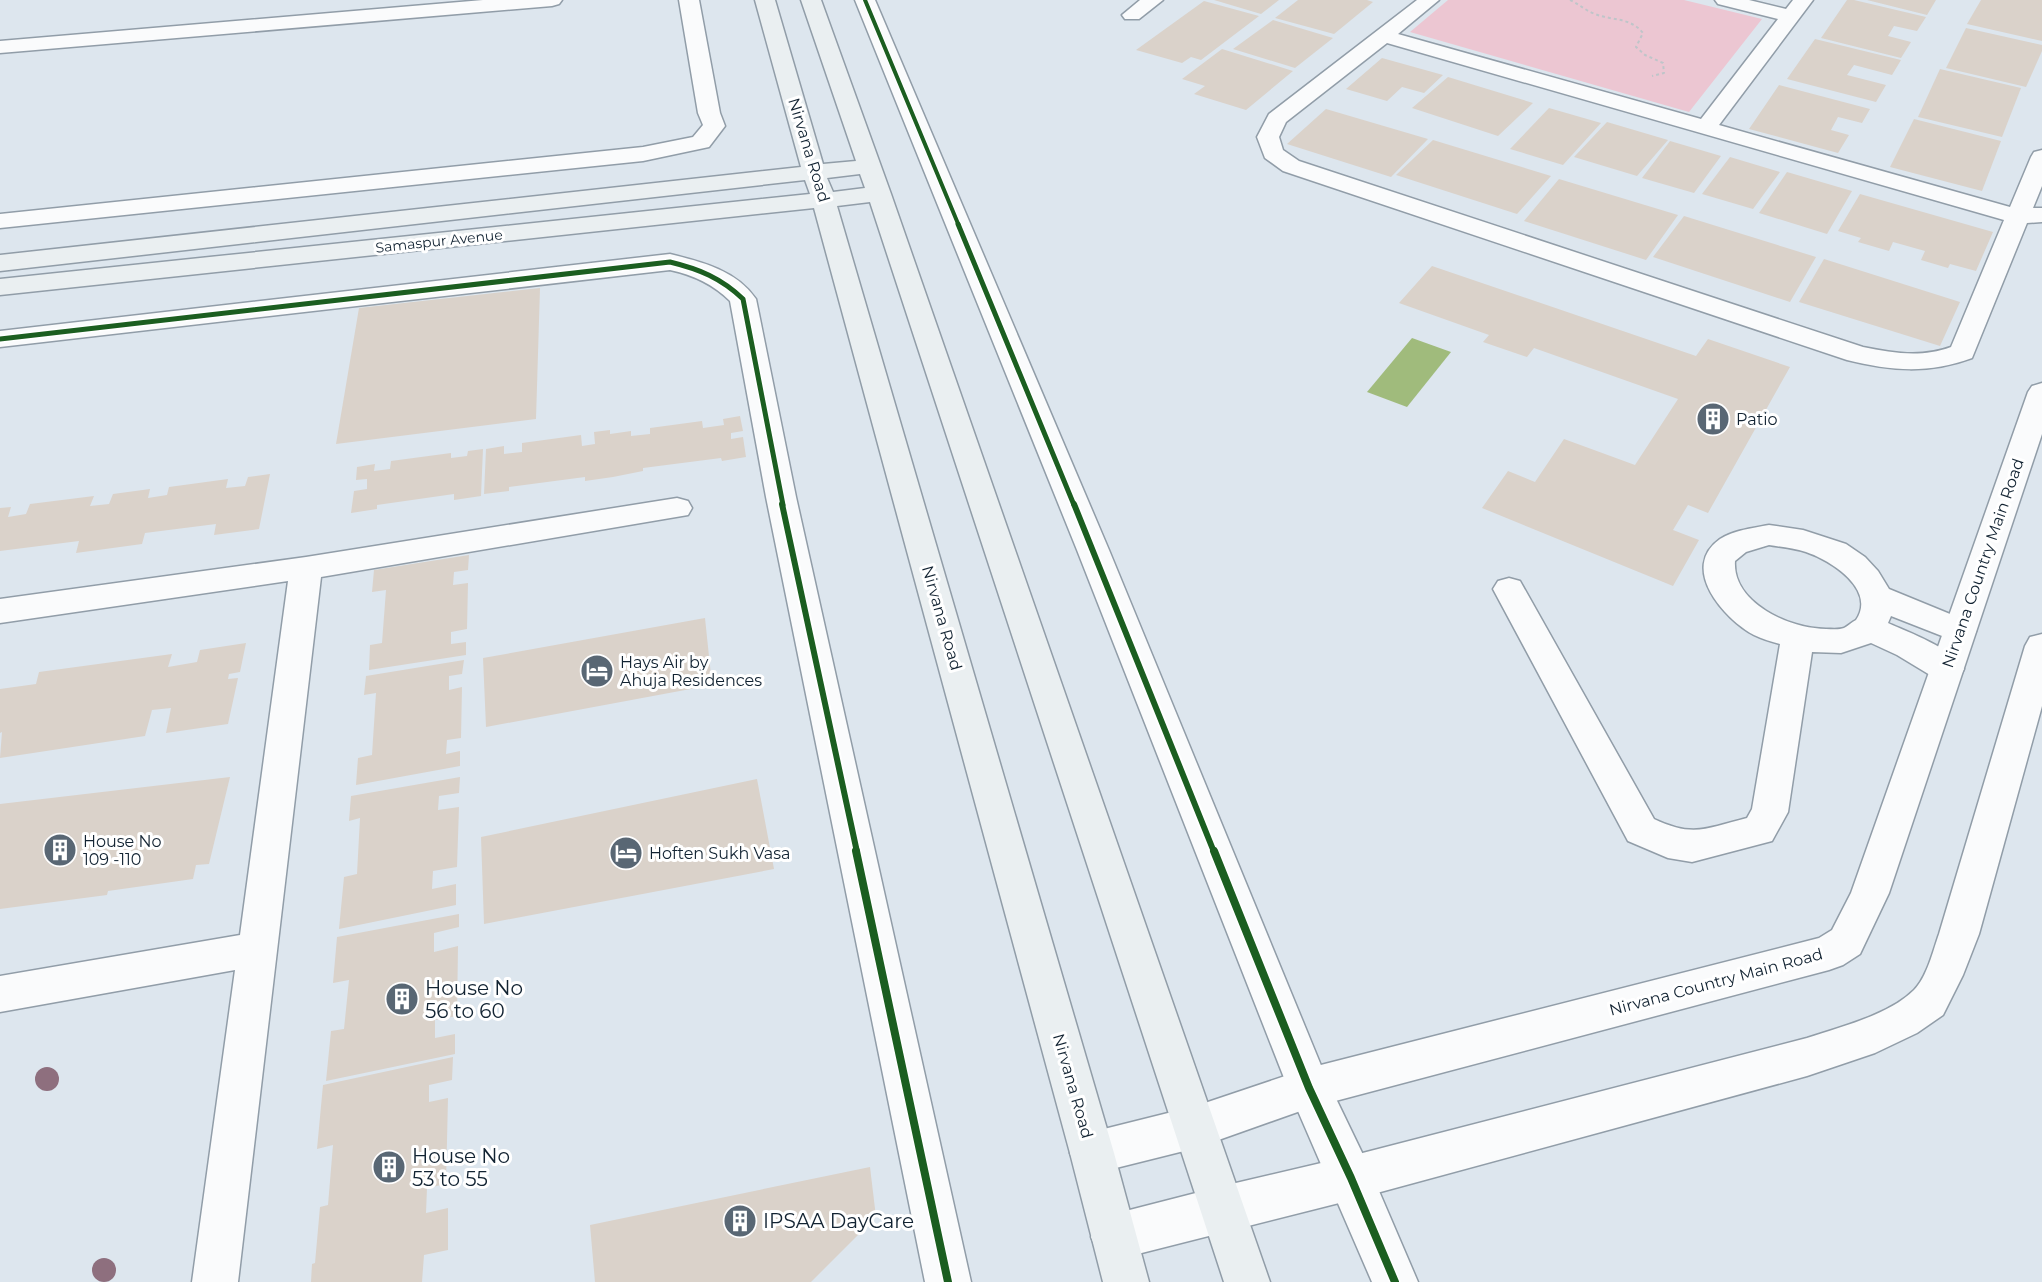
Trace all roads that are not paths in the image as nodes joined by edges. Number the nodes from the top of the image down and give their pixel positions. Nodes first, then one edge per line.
1 (552, 0) edge
2 (689, 0) edge
3 (765, 0) edge
4 (811, 0) edge
5 (865, 0) edge
6 (1153, 0) edge
7 (1429, 0) edge
8 (1725, 0) edge
9 (1796, 8) edge
10 (333, 9) edge
11 (1132, 15) dead end
12 (1384, 36) junction
13 (0, 47) edge
14 (1707, 126) junction
15 (2042, 157) edge
16 (874, 180) junction
17 (819, 187) junction
18 (2042, 215) edge
19 (2016, 216) junction
20 (0, 221) edge
21 (2042, 236) edge
22 (0, 263) edge
23 (0, 287) edge
24 (0, 339) edge
25 (2042, 392) edge
26 (677, 508) dead end
27 (306, 568) junction
28 (1509, 590) dead end
29 (1875, 596) junction
30 (0, 611) edge
31 (1868, 628) junction
32 (1960, 631) junction
33 (1798, 638) junction
34 (2042, 645) edge
35 (1947, 669) junction
36 (257, 949) junction
37 (0, 994) edge
38 (1309, 1088) junction
39 (1196, 1127) junction
40 (1092, 1153) junction
41 (1351, 1178) junction
42 (1223, 1208) junction
43 (1114, 1237) junction
44 (215, 1282) edge
45 (948, 1282) edge
46 (1126, 1282) edge
47 (1247, 1282) edge
48 (1395, 1282) edge

1 - 10 street
2 - 20 street
3 - 17 main road, Nirvana Road
4 - 16 main road
5 - 38 street
6 - 11 street
7 - 12 street
8 - 9 street
9 - 14 street
10 - 13 street
12 - 14 street
12 - 19 street
14 - 19 street
15 - 19 street
16 - 17 main road, Samaspur Avenue
16 - 39 main road
17 - 22 main road, Samaspur Avenue
17 - 23 main road, Samaspur Avenue
17 - 40 main road, Nirvana Road
18 - 19 street
19 - 21 street
24 - 45 street
25 - 32 street, Nirvana Country Main Road
26 - 27 street
27 - 30 street
27 - 36 street
28 - 33 street
29 - 31 street
29 - 32 street
29 - 33 street
31 - 33 street
31 - 35 street
32 - 35 street, Nirvana Country Main Road
34 - 41 street
35 - 38 street, Nirvana Country Main Road
36 - 37 street
36 - 44 street
38 - 39 street, Nirvana Country Main Road
38 - 41 street
39 - 40 street, Nirvana Country Main Road
39 - 42 main road
40 - 43 main road, Nirvana Road
41 - 42 street
41 - 48 street
42 - 43 street
42 - 47 main road
43 - 46 main road, Nirvana Road

